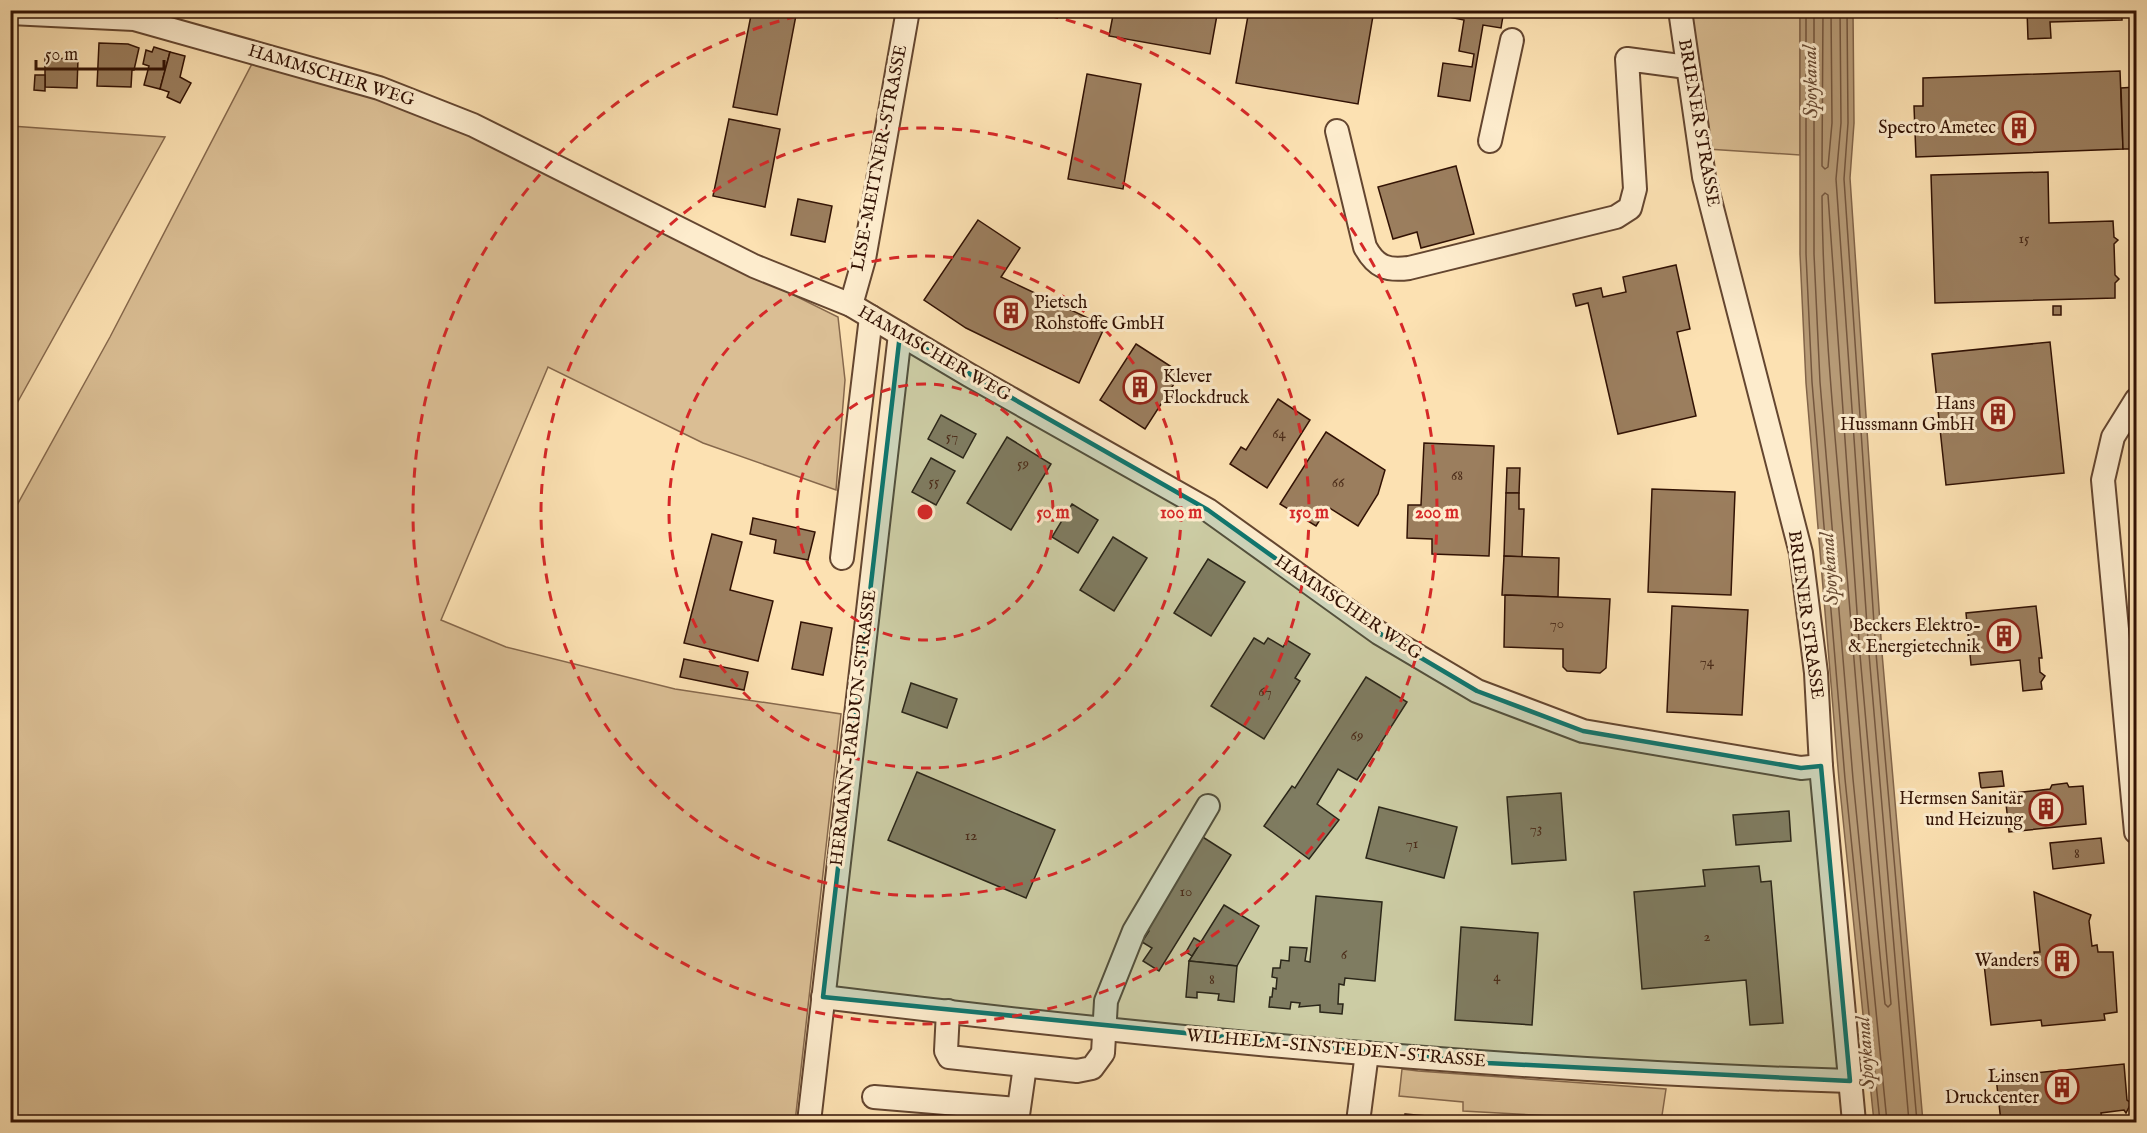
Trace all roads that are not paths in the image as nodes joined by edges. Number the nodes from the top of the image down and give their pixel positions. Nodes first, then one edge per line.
1 (908, 10) edge
2 (1680, 10) edge
3 (10, 13) edge
4 (135, 15) edge
5 (1512, 40) dead end
6 (1687, 67) junction
7 (1337, 131) dead end
8 (1490, 141) dead end
9 (851, 305) junction
10 (871, 317) junction
11 (900, 334) junction
12 (2136, 400) edge
13 (842, 558) dead end
14 (1821, 766) junction
15 (1208, 806) dead end
16 (2136, 832) edge
17 (824, 997) junction
18 (948, 1011) junction
19 (1104, 1027) junction
20 (1367, 1053) junction
21 (1024, 1066) junction
22 (1850, 1081) junction
23 (874, 1096) dead end
24 (1017, 1116) edge
25 (809, 1122) edge
26 (1358, 1122) edge
27 (1854, 1122) edge

1 - 9 street, LISE-MEITNER-STRASSE
2 - 6 street, BRIENER STRASSE
3 - 4 street, HAMMSCHER WEG
4 - 9 street, HAMMSCHER WEG
5 - 8 street
6 - 7 street
6 - 14 street, BRIENER STRASSE
9 - 10 street, HAMMSCHER WEG
10 - 11 street, HAMMSCHER WEG
10 - 13 street
11 - 14 street, HAMMSCHER WEG
11 - 17 street, HERMANN-PARDUN-STRASSE
12 - 16 street
14 - 22 street, BRIENER STRASSE
15 - 19 street
17 - 18 street, WILHELM-SINSTEDEN-STRASSE
17 - 25 street, HERMANN-PARDUN-STRASSE
18 - 19 street, WILHELM-SINSTEDEN-STRASSE
18 - 21 street
19 - 20 street, WILHELM-SINSTEDEN-STRASSE
19 - 21 street
20 - 22 street, WILHELM-SINSTEDEN-STRASSE
20 - 26 street
21 - 24 street
22 - 27 street, BRIENER STRASSE
23 - 24 street

